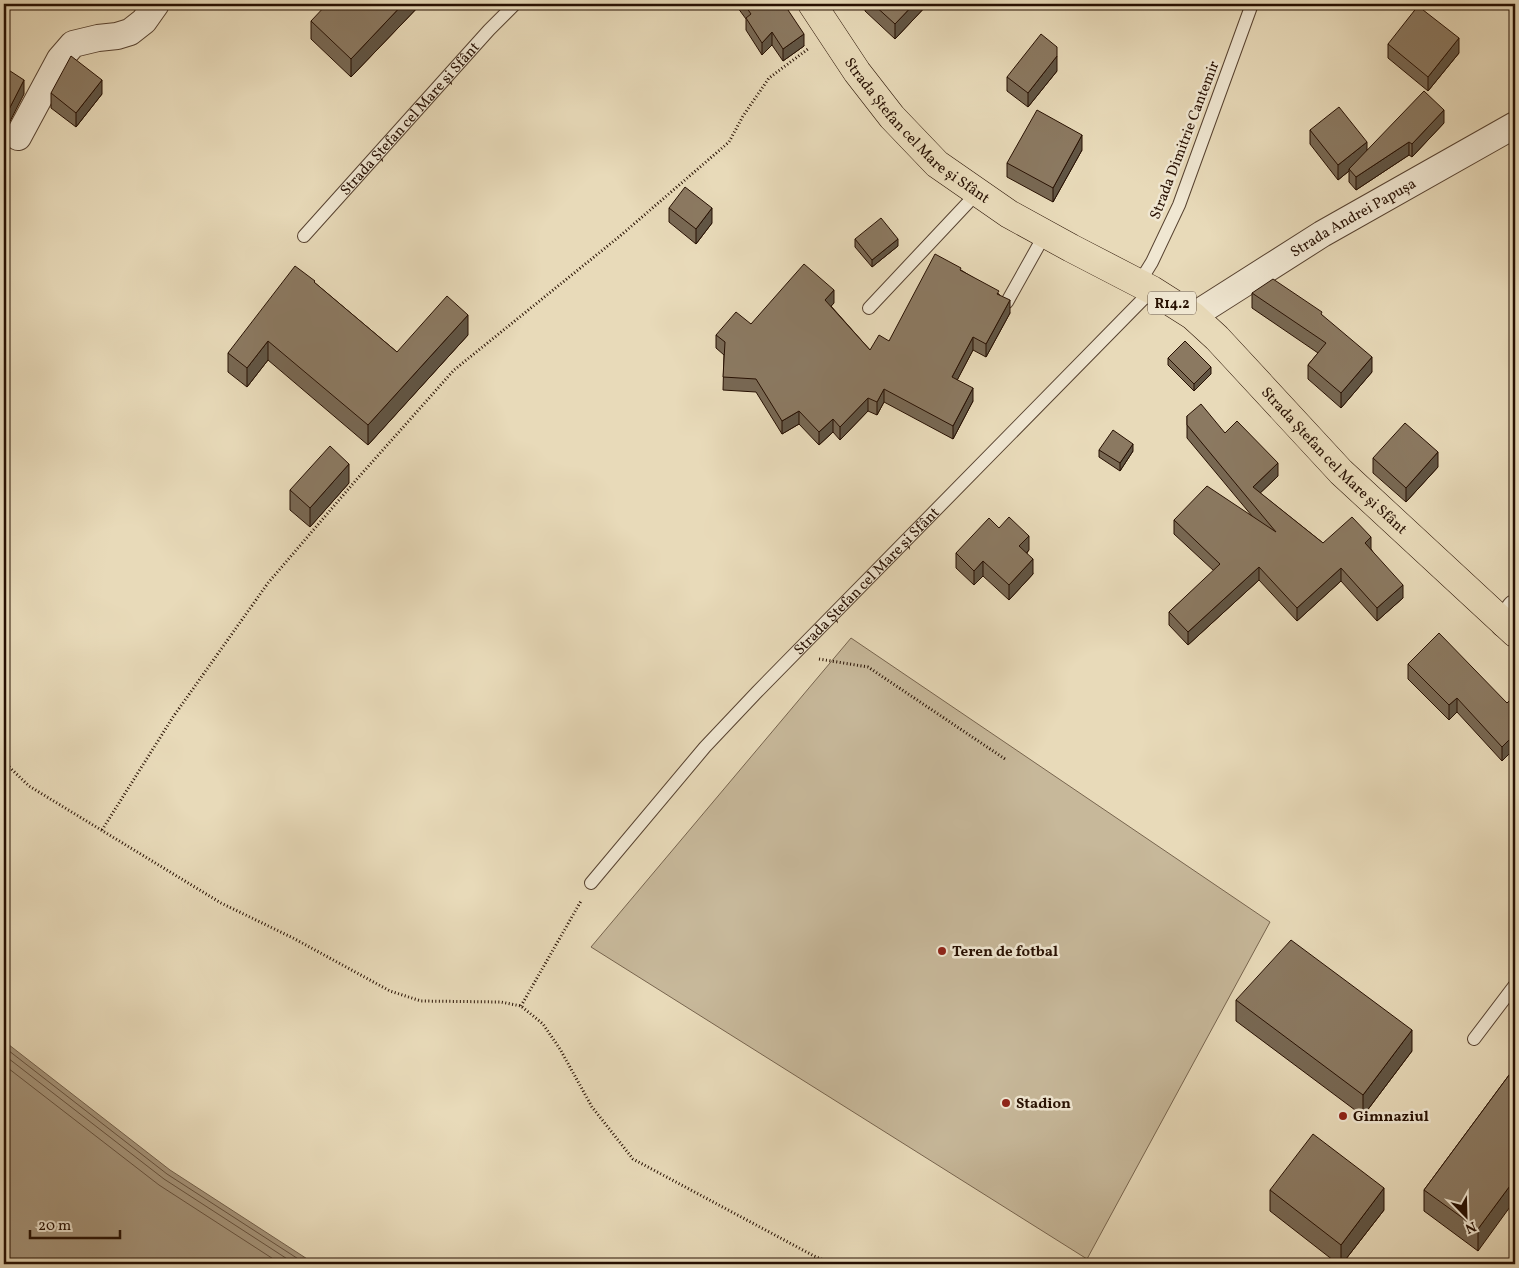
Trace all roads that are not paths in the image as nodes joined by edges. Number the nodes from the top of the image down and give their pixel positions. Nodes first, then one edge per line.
1 (156, 4) edge
2 (516, 4) edge
3 (812, 4) edge
4 (1252, 4) edge
5 (1515, 125) edge
6 (18, 137) dead end
7 (978, 192) junction
8 (1046, 234) junction
9 (304, 236) dead end
10 (1146, 287) junction
11 (1007, 302) edge
12 (869, 308) dead end
13 (1193, 316) junction
14 (1512, 622) edge
15 (591, 883) road end
16 (1515, 985) edge
17 (1474, 1039) dead end

1 - 6 street
2 - 9 lane, Strada Ștefan cel Mare și Sfânt
3 - 7 main road, Strada Ștefan cel Mare și Sfânt / R14.2
4 - 10 lane, Strada Dimitrie Cantemir
5 - 13 street, Strada Andrei Papușa
7 - 8 main road, Strada Ștefan cel Mare și Sfânt / R14.2
7 - 12 lane
8 - 10 main road, Strada Ștefan cel Mare și Sfânt / R14.2
8 - 11 lane
10 - 13 main road, Strada Ștefan cel Mare și Sfânt / R14.2
10 - 15 lane, Strada Ștefan cel Mare și Sfânt
13 - 14 main road, Strada Ștefan cel Mare și Sfânt / R14.2
16 - 17 lane

